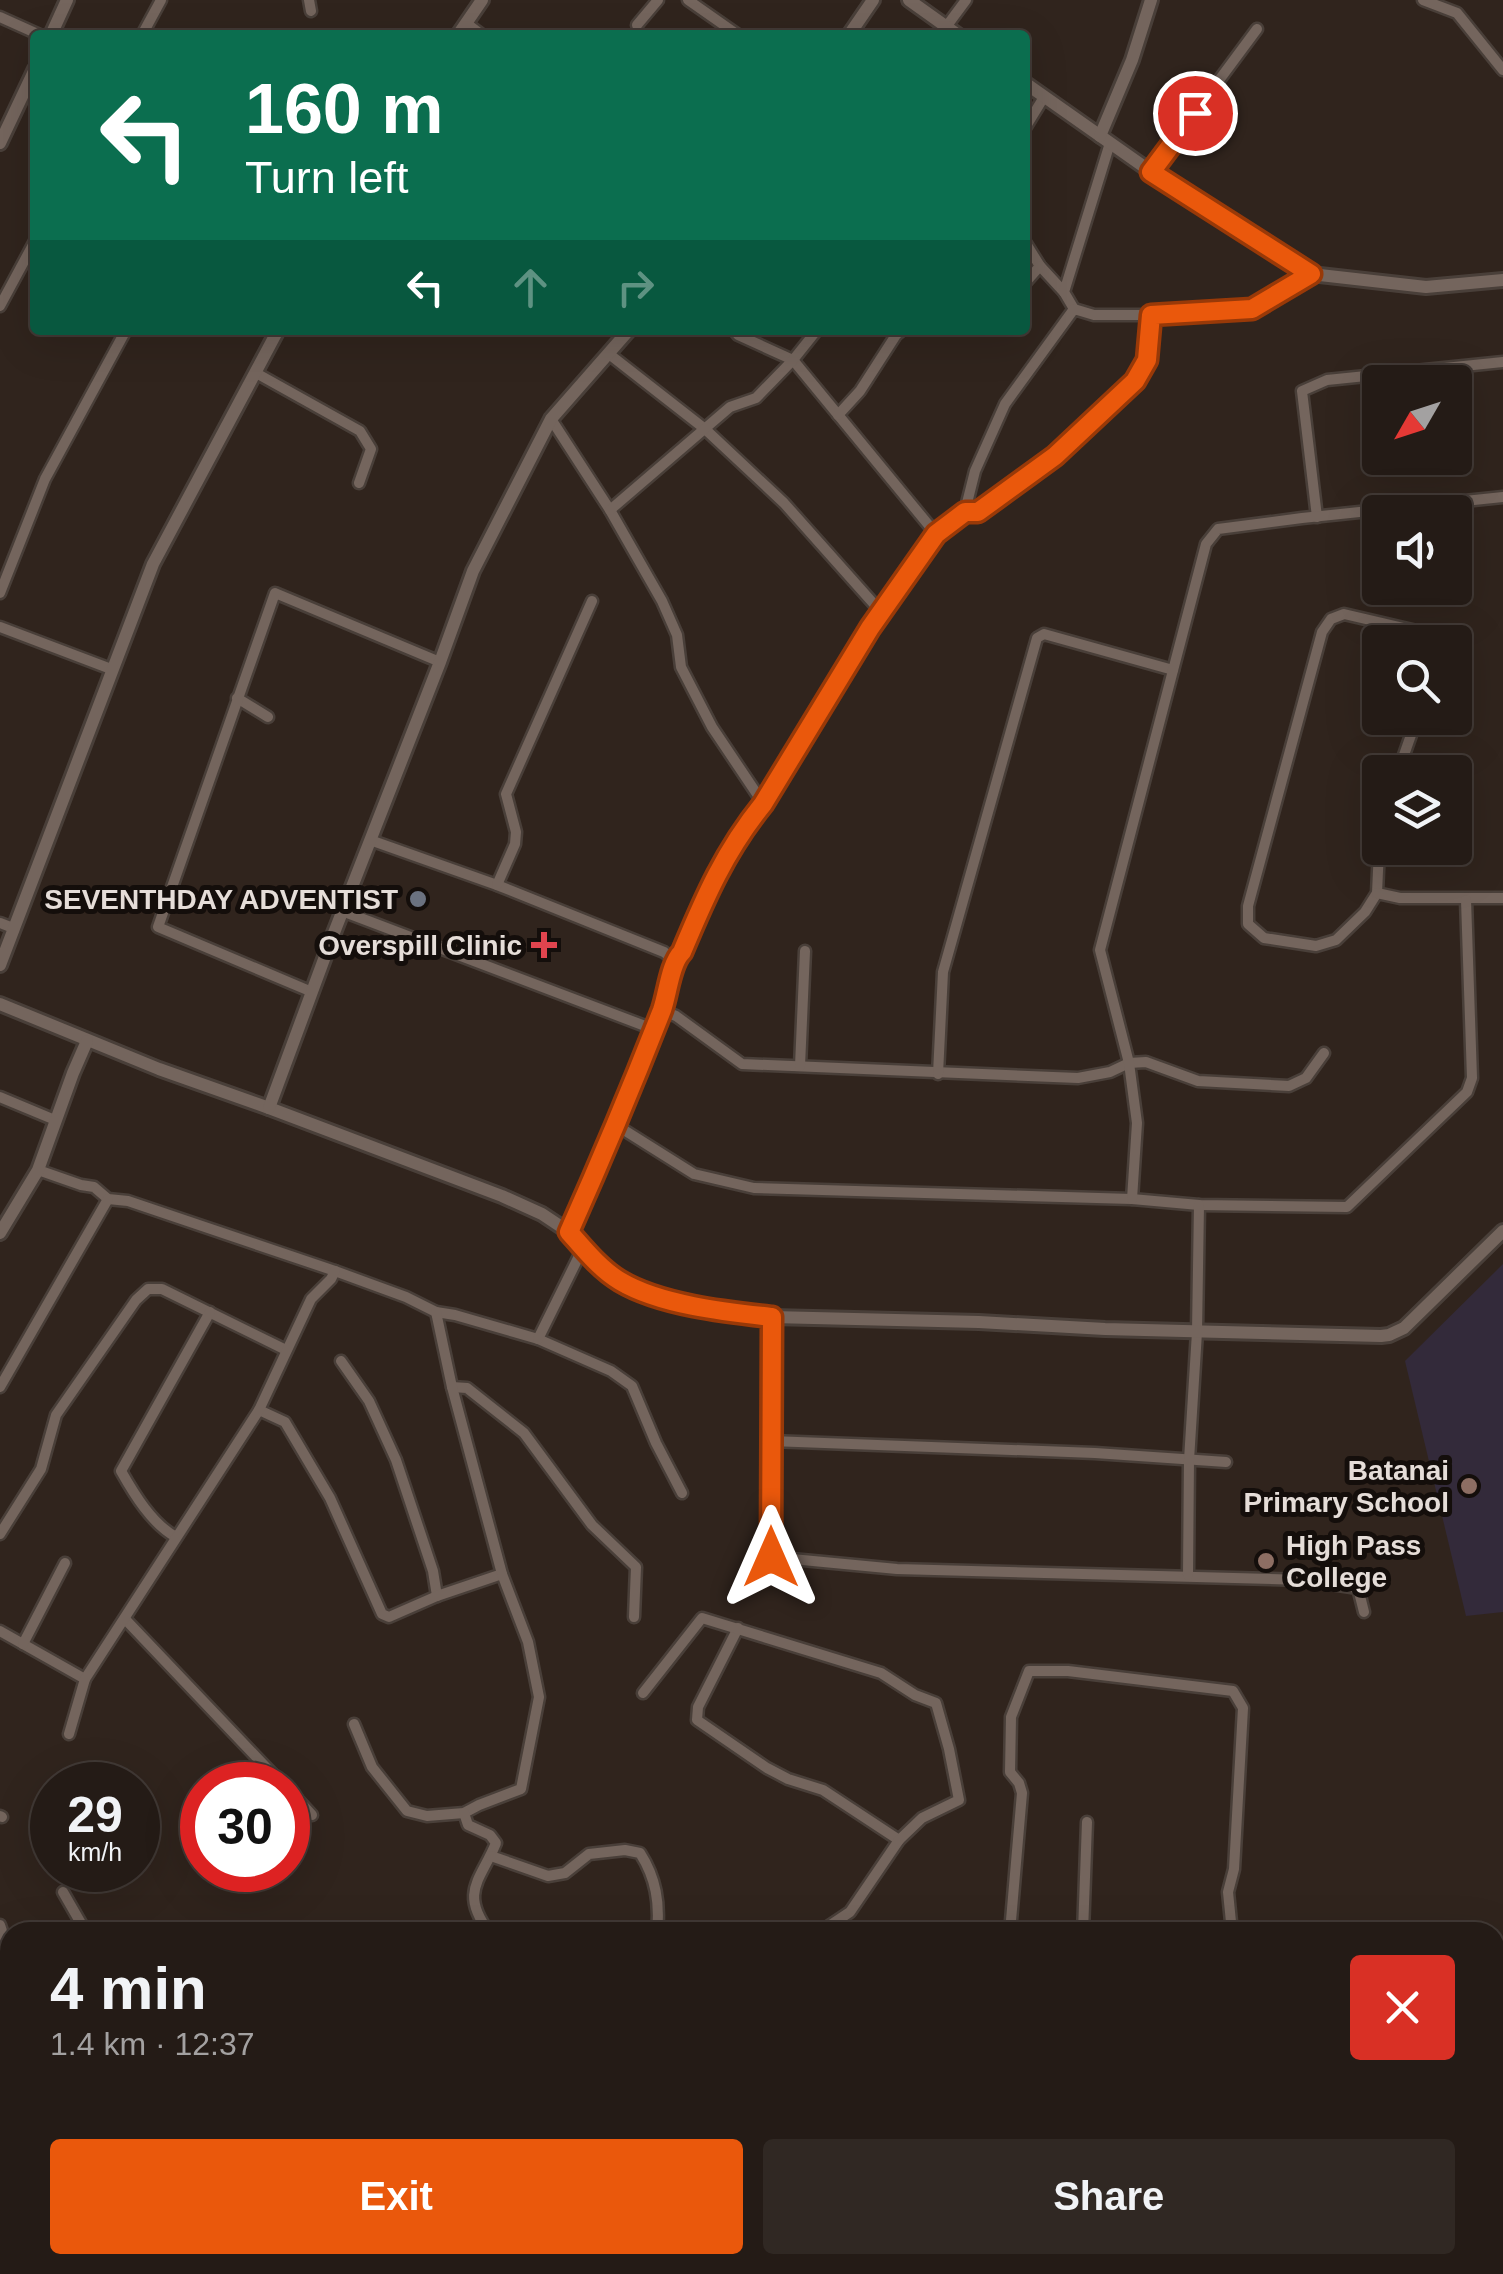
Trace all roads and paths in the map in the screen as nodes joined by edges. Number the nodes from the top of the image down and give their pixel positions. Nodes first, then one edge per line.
1 (67, 0) edge
2 (161, 0) edge
3 (482, 0) edge
4 (658, 0) edge
5 (688, 0) edge
6 (873, 0) edge
7 (910, 0) edge
8 (966, 0) edge
9 (1152, 0) edge
10 (1423, 0) edge
11 (0, 17) edge
12 (637, 25) dead end
13 (462, 29) edge
14 (1257, 29) dead end
15 (30, 30) edge
16 (53, 30) edge
17 (145, 30) edge
18 (731, 30) edge
19 (852, 30) edge
20 (951, 30) edge
21 (952, 30) edge
22 (1503, 70) edge
23 (30, 80) edge
24 (1030, 87) edge
25 (1044, 97) junction
26 (1030, 120) edge
27 (1105, 140) junction
28 (0, 143) edge
29 (1151, 172) junction
30 (30, 249) edge
31 (1030, 250) edge
32 (1040, 266) junction
33 (1311, 274) junction
34 (1030, 277) edge
35 (1503, 280) edge
36 (1064, 292) junction
37 (0, 306) edge
38 (1074, 308) junction
39 (1151, 315) junction
40 (123, 335) edge
41 (275, 335) edge
42 (625, 335) edge
43 (738, 335) edge
44 (813, 335) edge
45 (896, 335) edge
46 (609, 354) junction
47 (793, 360) junction
48 (1503, 362) edge
49 (256, 373) junction
50 (838, 415) junction
51 (551, 418) junction
52 (705, 429) junction
53 (359, 483) dead end
54 (1503, 497) edge
55 (610, 510) junction
56 (965, 512) junction
57 (1317, 517) junction
58 (936, 534) junction
59 (0, 593) edge
60 (592, 601) dead end
61 (881, 612) junction
62 (1391, 625) edge
63 (0, 626) edge
64 (440, 662) junction
65 (112, 669) junction
66 (1172, 670) junction
67 (237, 698) junction
68 (268, 716) dead end
69 (763, 804) junction
70 (370, 840) junction
71 (1378, 865) edge
72 (496, 885) junction
73 (1377, 893) junction
74 (1503, 898) edge
75 (1466, 900) junction
76 (342, 911) junction
77 (6, 926) edge
78 (805, 951) dead end
79 (674, 960) junction
80 (0, 965) edge
81 (312, 992) junction
82 (0, 1004) edge
83 (661, 1010) junction
84 (652, 1029) junction
85 (87, 1041) junction
86 (1324, 1052) dead end
87 (1129, 1063) junction
88 (800, 1066) junction
89 (938, 1074) junction
90 (0, 1097) edge
91 (269, 1108) junction
92 (56, 1120) junction
93 (616, 1125) junction
94 (38, 1170) junction
95 (108, 1199) junction
96 (1132, 1199) junction
97 (1199, 1205) junction
98 (1503, 1231) edge
99 (569, 1232) junction
100 (0, 1233) edge
101 (583, 1248) junction
102 (335, 1271) junction
103 (210, 1312) junction
104 (436, 1312) junction
105 (772, 1317) junction
106 (1197, 1332) junction
107 (538, 1340) junction
108 (286, 1350) junction
109 (341, 1361) dead end
110 (0, 1387) edge
111 (452, 1387) junction
112 (259, 1410) junction
113 (770, 1442) junction
114 (1189, 1460) junction
115 (1226, 1462) dead end
116 (682, 1492) dead end
117 (0, 1534) edge
118 (176, 1537) junction
119 (65, 1563) dead end
120 (502, 1574) junction
121 (1188, 1575) junction
122 (437, 1596) junction
123 (1364, 1612) dead end
124 (634, 1617) dead end
125 (125, 1619) junction
126 (738, 1628) junction
127 (0, 1631) edge
128 (23, 1644) junction
129 (85, 1679) junction
130 (643, 1693) dead end
131 (354, 1724) dead end
132 (68, 1734) dead end
133 (261, 1762) edge
134 (464, 1813) junction
135 (1088, 1822) dead end
136 (898, 1840) junction
137 (491, 1856) junction
138 (63, 1892) dead end
139 (80, 1922) edge
140 (483, 1922) edge
141 (658, 1922) edge
142 (835, 1922) edge
143 (1011, 1922) edge
144 (1083, 1922) edge
145 (1231, 1922) edge

1 - 16 street
2 - 17 street
3 - 13 street
4 - 12 street
5 - 18 street
6 - 19 street
7 - 20 street
8 - 21 street
9 - 27 street
10 - 22 street
11 - 15 street
14 - 29 street
23 - 28 street
24 - 25 street
25 - 26 street
25 - 27 street
27 - 29 street
27 - 36 street
29 - 33 street
30 - 37 street
31 - 32 street
32 - 34 street
32 - 36 street
33 - 35 street
33 - 39 street
36 - 38 street
38 - 39 street
38 - 56 street
39 - 56 street
40 - 59 street
41 - 49 street
42 - 46 street
43 - 47 street
44 - 47 street
45 - 50 street
46 - 51 street
46 - 52 street
47 - 50 street
47 - 52 street
48 - 57 street
49 - 53 street
49 - 65 street
50 - 58 street
51 - 55 street
51 - 64 street
52 - 55 street
52 - 61 street
54 - 57 street
55 - 69 street
56 - 58 street
57 - 66 street
58 - 61 street
60 - 72 street
61 - 69 street
62 - 73 street
63 - 65 street
64 - 67 street
64 - 70 street
65 - 77 street
66 - 87 street
66 - 89 street
67 - 68 street
67 - 81 street
69 - 79 street
70 - 72 street
70 - 76 street
71 - 73 street
72 - 79 street
73 - 75 street
74 - 75 street
75 - 97 street
76 - 81 street
76 - 84 street
77 - 80 street
78 - 88 street
79 - 83 street
81 - 91 street
82 - 85 street
83 - 84 street
83 - 88 street
84 - 93 street
85 - 91 street
85 - 92 street
86 - 87 street
87 - 89 street
87 - 96 street
88 - 89 street
90 - 92 street
91 - 99 street
92 - 94 street
93 - 96 street
93 - 99 street
94 - 95 street
94 - 100 street
95 - 102 street
95 - 110 street
96 - 97 street
97 - 106 street
98 - 106 street
99 - 101 street
101 - 105 street
101 - 107 street
102 - 104 street
102 - 108 street
103 - 108 street
103 - 117 street
103 - 118 street
104 - 107 street
104 - 111 street
105 - 106 street
105 - 113 street
106 - 114 street
107 - 116 street
108 - 112 street
109 - 122 street
111 - 120 street
111 - 124 street
112 - 118 street
112 - 122 street
113 - 114 street
113 - 121 street
114 - 115 street
114 - 121 street
118 - 125 street
119 - 128 street
120 - 122 street
120 - 134 street
121 - 123 street
125 - 129 street
125 - 133 street
126 - 130 street
126 - 136 street
126 - 136 street
127 - 128 street
128 - 129 street
129 - 132 street
131 - 134 street
134 - 137 street
135 - 144 street
136 - 142 street
137 - 140 street
137 - 141 street
138 - 139 street
143 - 145 street

